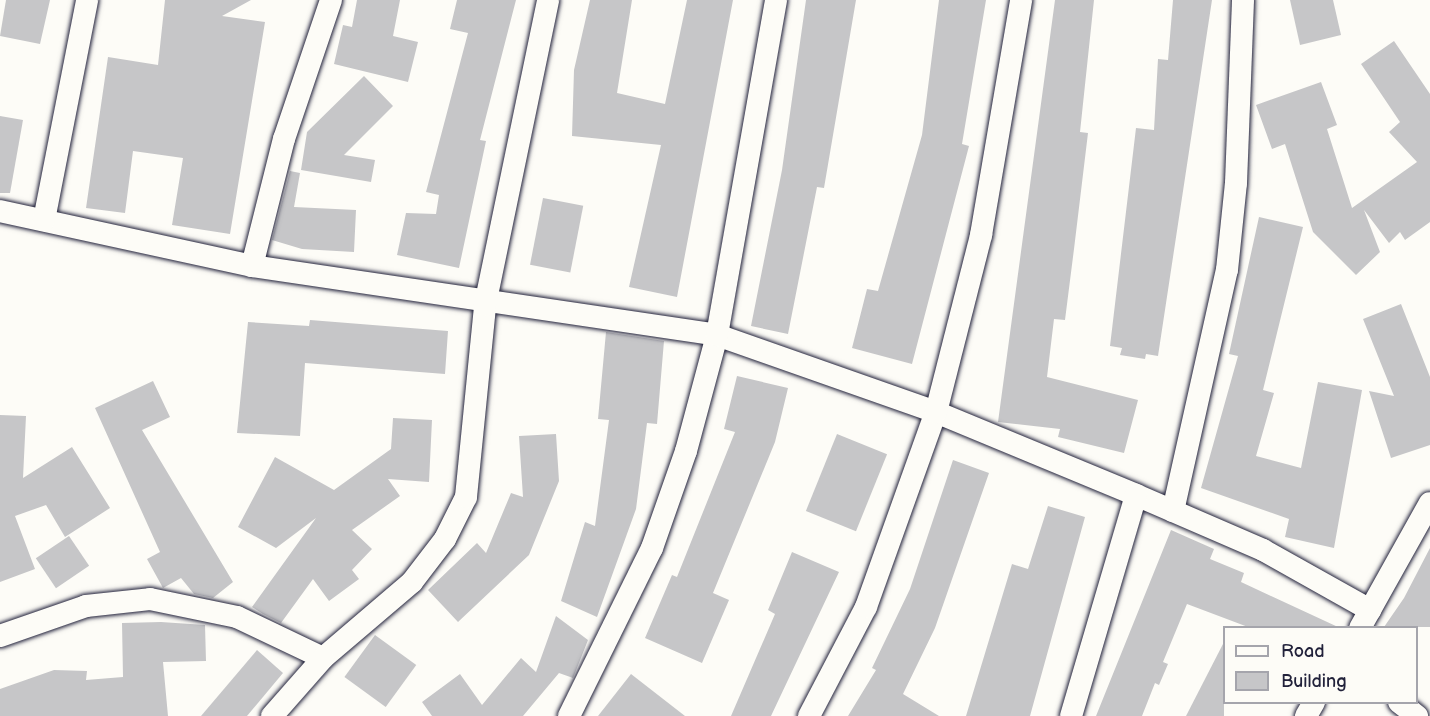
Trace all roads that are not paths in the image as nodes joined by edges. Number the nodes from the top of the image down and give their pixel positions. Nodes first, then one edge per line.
1 (87, 0) edge
2 (331, 0) edge
3 (548, 0) edge
4 (776, 0) edge
5 (1021, 0) edge
6 (1243, 0) edge
7 (0, 211) edge
8 (44, 220) junction
9 (252, 266) junction
10 (485, 305) junction
11 (717, 335) junction
12 (936, 412) junction
13 (1137, 495) junction
14 (1430, 503) edge
15 (1173, 511) junction
16 (1365, 619) edge
17 (0, 636) edge
18 (323, 658) junction
19 (1402, 704) edge
20 (272, 716) edge
21 (568, 716) edge
22 (809, 716) edge
23 (1071, 716) edge
24 (1417, 716) edge

1 - 8 street
2 - 9 street
3 - 10 street
4 - 11 street
5 - 12 street
6 - 15 street
7 - 8 street
8 - 9 street
9 - 10 street
10 - 11 street
10 - 18 street
11 - 12 street
11 - 21 street
12 - 13 street
12 - 22 street
13 - 15 street
13 - 23 street
14 - 16 street
15 - 16 street
17 - 18 street
18 - 20 street
19 - 24 street

